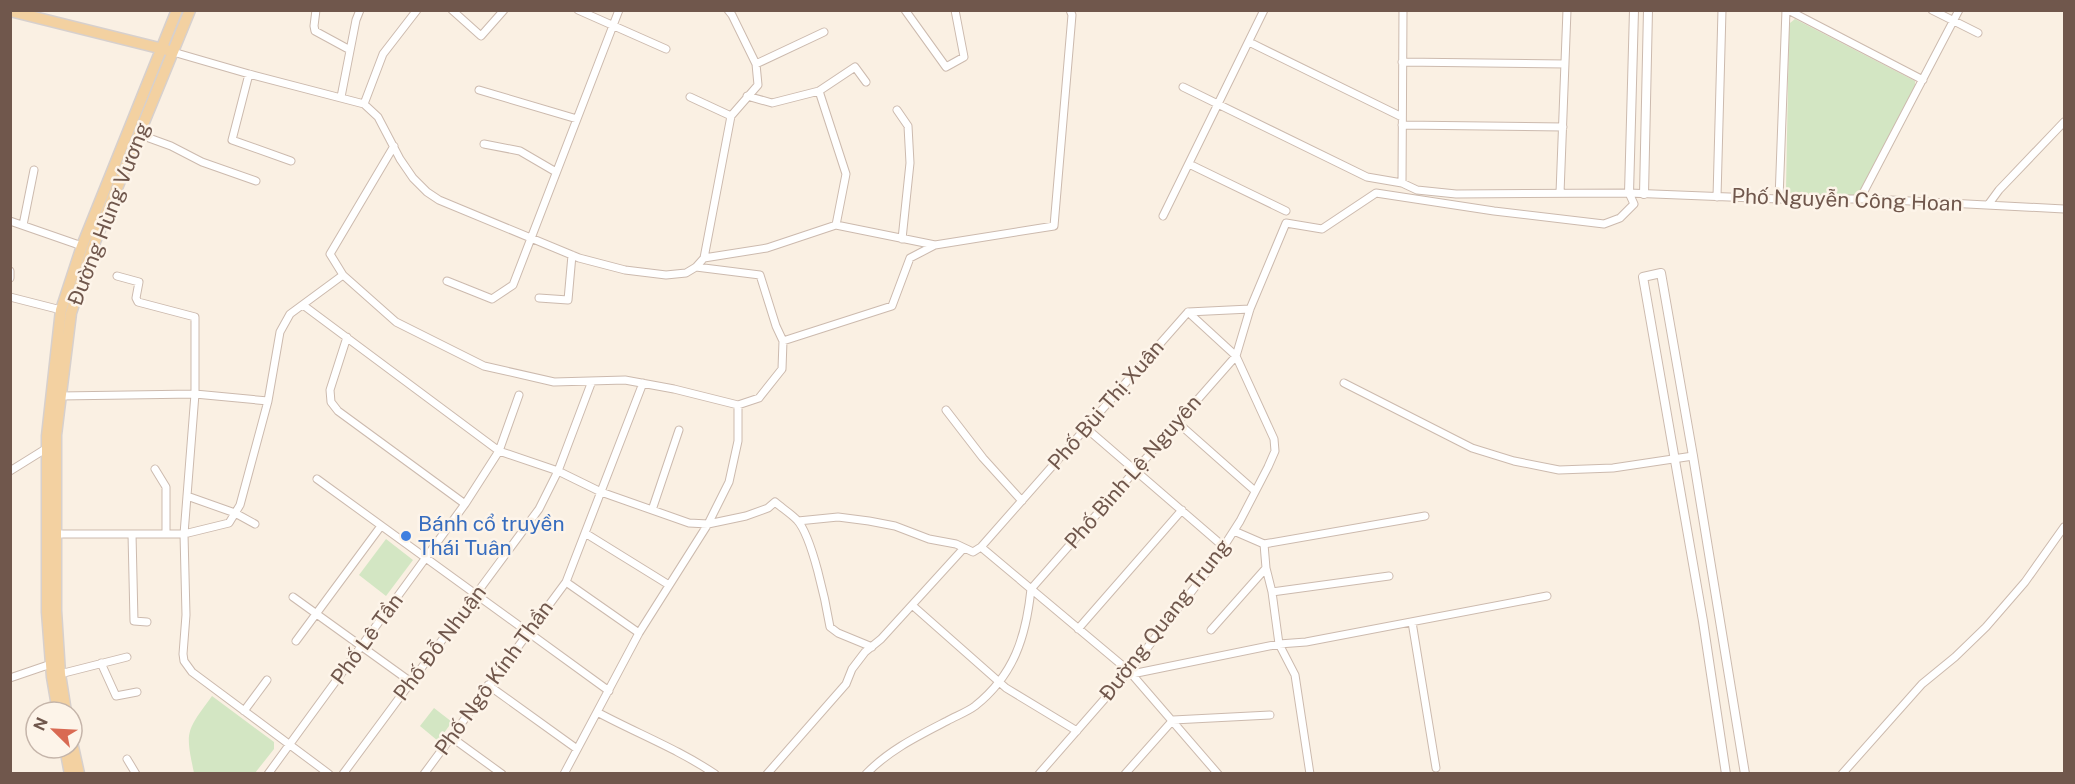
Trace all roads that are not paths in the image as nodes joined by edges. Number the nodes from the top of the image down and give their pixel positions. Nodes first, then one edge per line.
1 (177, 10) edge
2 (190, 10) edge
3 (316, 10) edge
4 (360, 10) edge
5 (417, 10) edge
6 (452, 10) edge
7 (504, 10) edge
8 (578, 10) edge
9 (619, 10) edge
10 (728, 10) edge
11 (905, 10) edge
12 (955, 10) edge
13 (1070, 10) edge
14 (1264, 10) edge
15 (1403, 10) edge
16 (1567, 10) edge
17 (1634, 10) edge
18 (1648, 10) edge
19 (1722, 10) edge
20 (1787, 10) edge
21 (1932, 10) edge
22 (1959, 10) edge
23 (10, 11) edge
24 (1953, 21) junction
25 (612, 25) junction
26 (824, 32) dead end
27 (1978, 33) dead end
28 (1249, 42) junction
29 (161, 48) junction
30 (666, 49) dead end
31 (350, 50) junction
32 (173, 52) junction
33 (1402, 62) junction
34 (756, 64) junction
35 (1565, 64) junction
36 (249, 75) junction
37 (1923, 80) junction
38 (866, 82) dead end
39 (1183, 87) dead end
40 (479, 90) dead end
41 (819, 91) junction
42 (747, 96) junction
43 (341, 97) junction
44 (690, 97) dead end
45 (364, 104) junction
46 (1218, 104) junction
47 (897, 111) dead end
48 (731, 116) junction
49 (577, 119) junction
50 (1402, 121) junction
51 (2064, 122) edge
52 (1563, 127) junction
53 (138, 134) junction
54 (484, 144) dead end
55 (394, 146) junction
56 (291, 161) dead end
57 (1189, 164) junction
58 (34, 170) dead end
59 (556, 172) junction
60 (256, 181) dead end
61 (1402, 183) junction
62 (1629, 193) junction
63 (1560, 194) junction
64 (1644, 194) junction
65 (1717, 196) junction
66 (1779, 199) junction
67 (1860, 199) junction
68 (1634, 204) junction
69 (1988, 205) junction
70 (2064, 209) edge
71 (1286, 211) dead end
72 (1163, 216) dead end
73 (10, 221) edge
74 (23, 225) junction
75 (837, 225) junction
76 (531, 238) junction
77 (902, 239) junction
78 (917, 242) junction
79 (935, 245) junction
80 (82, 246) junction
81 (572, 255) junction
82 (704, 258) junction
83 (910, 258) junction
84 (696, 267) junction
85 (10, 271) edge
86 (343, 275) junction
87 (117, 276) dead end
88 (10, 278) edge
89 (447, 281) dead end
90 (10, 297) edge
91 (539, 298) dead end
92 (303, 305) junction
93 (1250, 309) junction
94 (61, 310) junction
95 (1188, 312) junction
96 (347, 337) junction
97 (783, 341) junction
98 (1236, 356) junction
99 (592, 381) junction
100 (643, 383) junction
101 (1344, 383) dead end
102 (195, 394) junction
103 (519, 395) dead end
104 (60, 396) junction
105 (268, 401) junction
106 (738, 405) junction
107 (946, 410) dead end
108 (1177, 422) junction
109 (1086, 428) junction
110 (679, 430) dead end
111 (47, 448) junction
112 (499, 451) junction
113 (1693, 456) junction
114 (1674, 459) junction
115 (155, 470) dead end
116 (1135, 470) junction
117 (10, 471) edge
118 (558, 471) junction
119 (317, 479) dead end
120 (1255, 490) junction
121 (601, 492) junction
122 (187, 496) junction
123 (1022, 501) junction
124 (465, 504) junction
125 (652, 510) junction
126 (1182, 510) junction
127 (235, 513) junction
128 (1425, 516) dead end
129 (798, 521) junction
130 (255, 524) dead end
131 (708, 525) junction
132 (381, 526) junction
133 (2064, 528) edge
134 (1234, 531) junction
135 (585, 532) junction
136 (56, 534) junction
137 (132, 534) junction
138 (166, 534) junction
139 (184, 534) junction
140 (1264, 544) junction
141 (1224, 547) junction
142 (981, 548) junction
143 (963, 549) junction
144 (426, 558) junction
145 (1266, 568) junction
146 (1389, 576) dead end
147 (566, 582) junction
148 (669, 585) junction
149 (1031, 589) junction
150 (1272, 592) junction
151 (476, 595) junction
152 (1547, 596) dead end
153 (293, 597) dead end
154 (912, 605) junction
155 (316, 614) junction
156 (147, 622) dead end
157 (1412, 622) junction
158 (1078, 629) junction
159 (1211, 630) dead end
160 (527, 632) junction
161 (639, 633) junction
162 (296, 641) dead end
163 (1279, 644) junction
164 (362, 647) junction
165 (872, 647) junction
166 (127, 657) dead end
167 (55, 663) junction
168 (101, 663) junction
169 (1130, 673) junction
170 (60, 674) junction
171 (10, 678) edge
172 (267, 680) dead end
173 (1000, 681) junction
174 (411, 682) junction
175 (488, 685) junction
176 (609, 691) junction
177 (137, 692) dead end
178 (57, 700) edge
179 (64, 700) edge
180 (244, 711) junction
181 (597, 712) junction
182 (1270, 715) dead end
183 (1173, 720) junction
184 (1077, 731) junction
185 (451, 737) junction
186 (290, 745) junction
187 (577, 749) junction
188 (127, 759) dead end
189 (1436, 768) dead end
190 (497, 772) edge
191 (136, 774) edge
192 (268, 774) edge
193 (329, 774) edge
194 (343, 774) edge
195 (424, 774) edge
196 (564, 774) edge
197 (715, 774) edge
198 (767, 774) edge
199 (866, 774) edge
200 (1040, 774) edge
201 (1125, 774) edge
202 (1218, 774) edge
203 (1310, 774) edge
204 (1726, 774) edge
205 (1745, 774) edge
206 (1842, 774) edge

1 - 29 main road, Đường Hùng Vương
2 - 32 main road, Đường Hùng Vương
3 - 31 street
4 - 31 street
5 - 45 street
6 - 7 street
8 - 25 street
9 - 25 street
10 - 34 street
11 - 12 street
13 - 79 street
14 - 28 street
15 - 33 street
16 - 35 street
17 - 62 street
18 - 64 street
19 - 65 street
20 - 37 street
20 - 66 street
21 - 24 street
22 - 24 street
23 - 29 main road
24 - 27 street
24 - 37 street
25 - 30 street
25 - 49 street
26 - 34 street
28 - 46 street
28 - 50 street
29 - 32 main road
29 - 80 main road, Đường Hùng Vương
31 - 43 street
32 - 36 street
32 - 53 main road, Đường Hùng Vương
33 - 35 street
33 - 50 street
34 - 42 street
35 - 52 street
36 - 43 street
36 - 56 street
37 - 67 street
38 - 41 street
39 - 46 street, Phố Nguyễn Công Hoan
40 - 49 street
41 - 42 street
41 - 75 street
42 - 48 street
43 - 45 street
44 - 48 street
45 - 55 street
46 - 57 street
46 - 61 street, Phố Nguyễn Công Hoan
47 - 77 street
48 - 82 street
49 - 59 street
50 - 52 street
50 - 61 street
51 - 69 street
52 - 63 street
53 - 60 street
53 - 104 main road, Đường Hùng Vương
54 - 59 street
55 - 76 street
55 - 86 street
57 - 71 street
57 - 72 street
58 - 74 street
59 - 76 street
61 - 63 street, Phố Nguyễn Công Hoan
62 - 63 street, Phố Nguyễn Công Hoan
62 - 64 street, Phố Nguyễn Công Hoan
62 - 68 street
64 - 65 street, Phố Nguyễn Công Hoan
64 - 68 street
65 - 66 street, Phố Nguyễn Công Hoan
66 - 67 street, Phố Nguyễn Công Hoan
67 - 69 street, Phố Nguyễn Công Hoan
68 - 93 street
69 - 70 street, Phố Nguyễn Công Hoan
73 - 74 street
74 - 80 street
75 - 77 street
75 - 82 street
76 - 81 street
76 - 89 street
77 - 78 street
78 - 79 street
78 - 83 street
79 - 83 street
80 - 94 main road, Đường Hùng Vương
81 - 84 street
81 - 91 street
82 - 84 street
83 - 97 street
84 - 97 street
85 - 88 street
86 - 92 street
86 - 99 street
87 - 102 street
90 - 94 street
92 - 96 street
92 - 105 street
93 - 95 street
93 - 98 street
94 - 111 main road, Đường Hùng Vương
95 - 98 street
95 - 109 street, Phố Bùi Thị Xuân
96 - 112 street
96 - 124 street
97 - 106 street
98 - 108 street, Phố Bình Lệ Nguyên
98 - 120 street, Đường Quang Trung
99 - 100 street
99 - 118 street, Phố Đỗ Nhuận
100 - 106 street
100 - 121 street, Phố Ngô Kính Thần
101 - 114 street
102 - 104 street
102 - 105 street
102 - 122 street
103 - 112 street, Phố Lê Tần
104 - 136 main road, Đường Hùng Vương
105 - 127 street
106 - 131 street
107 - 123 street
108 - 116 street, Phố Bình Lệ Nguyên
108 - 120 street
109 - 116 street
109 - 123 street, Phố Bùi Thị Xuân
110 - 125 street
111 - 117 street
111 - 167 main road, Đường Hùng Vương
112 - 118 street
112 - 124 street, Phố Lê Tần
113 - 114 street
113 - 114 street
113 - 205 street
114 - 204 street
115 - 138 street
116 - 126 street
116 - 149 street, Phố Bình Lệ Nguyên
118 - 121 street
118 - 151 street, Phố Đỗ Nhuận
119 - 132 street
120 - 134 street, Đường Quang Trung
121 - 125 street
121 - 135 street, Phố Ngô Kính Thần
122 - 127 street
122 - 139 street
123 - 142 street, Phố Bùi Thị Xuân
124 - 144 street, Phố Lê Tần
125 - 131 street
126 - 141 street
126 - 158 street
127 - 130 street
127 - 139 street
128 - 140 street
129 - 131 street
129 - 143 street
129 - 165 street
131 - 148 street
132 - 144 street
132 - 155 street
133 - 206 street
134 - 140 street
134 - 141 street, Đường Quang Trung
135 - 147 street, Phố Ngô Kính Thần
135 - 148 street
136 - 137 street
136 - 167 main road, Đường Hùng Vương
137 - 138 street
137 - 156 street
138 - 139 street
139 - 180 street
140 - 145 street
141 - 169 street, Đường Quang Trung
142 - 143 street
142 - 149 street
143 - 154 street
144 - 151 street
144 - 164 street, Phố Lê Tần
145 - 150 street
145 - 159 street
146 - 150 street
147 - 160 street, Phố Ngô Kính Thần
147 - 161 street
148 - 161 street
149 - 158 street
149 - 173 street
150 - 163 street
151 - 160 street
151 - 174 street, Phố Đỗ Nhuận
152 - 157 street
153 - 155 street
154 - 165 street
154 - 173 street
155 - 162 street
155 - 164 street
157 - 163 street
157 - 189 street
158 - 169 street
160 - 175 street, Phố Ngô Kính Thần
160 - 176 street
161 - 176 street
163 - 169 street
163 - 203 street
164 - 174 street
164 - 186 street, Phố Lê Tần
165 - 198 street
166 - 168 street
167 - 170 main road, Đường Hùng Vương
167 - 171 street
167 - 178 main road, Đường Hùng Vương
168 - 170 street
168 - 177 street
169 - 183 street
169 - 184 street, Đường Quang Trung
170 - 179 main road, Đường Hùng Vương
172 - 180 street
173 - 184 street
173 - 199 street
174 - 194 street, Phố Đỗ Nhuận
175 - 185 street, Phố Ngô Kính Thần
175 - 187 street
176 - 181 street
180 - 186 street
181 - 187 street
181 - 197 street
182 - 183 street
183 - 201 street
183 - 202 street
184 - 200 street, Đường Quang Trung
185 - 190 street
185 - 195 street, Phố Ngô Kính Thần
186 - 192 street, Phố Lê Tần
186 - 193 street
187 - 196 street
188 - 191 street

